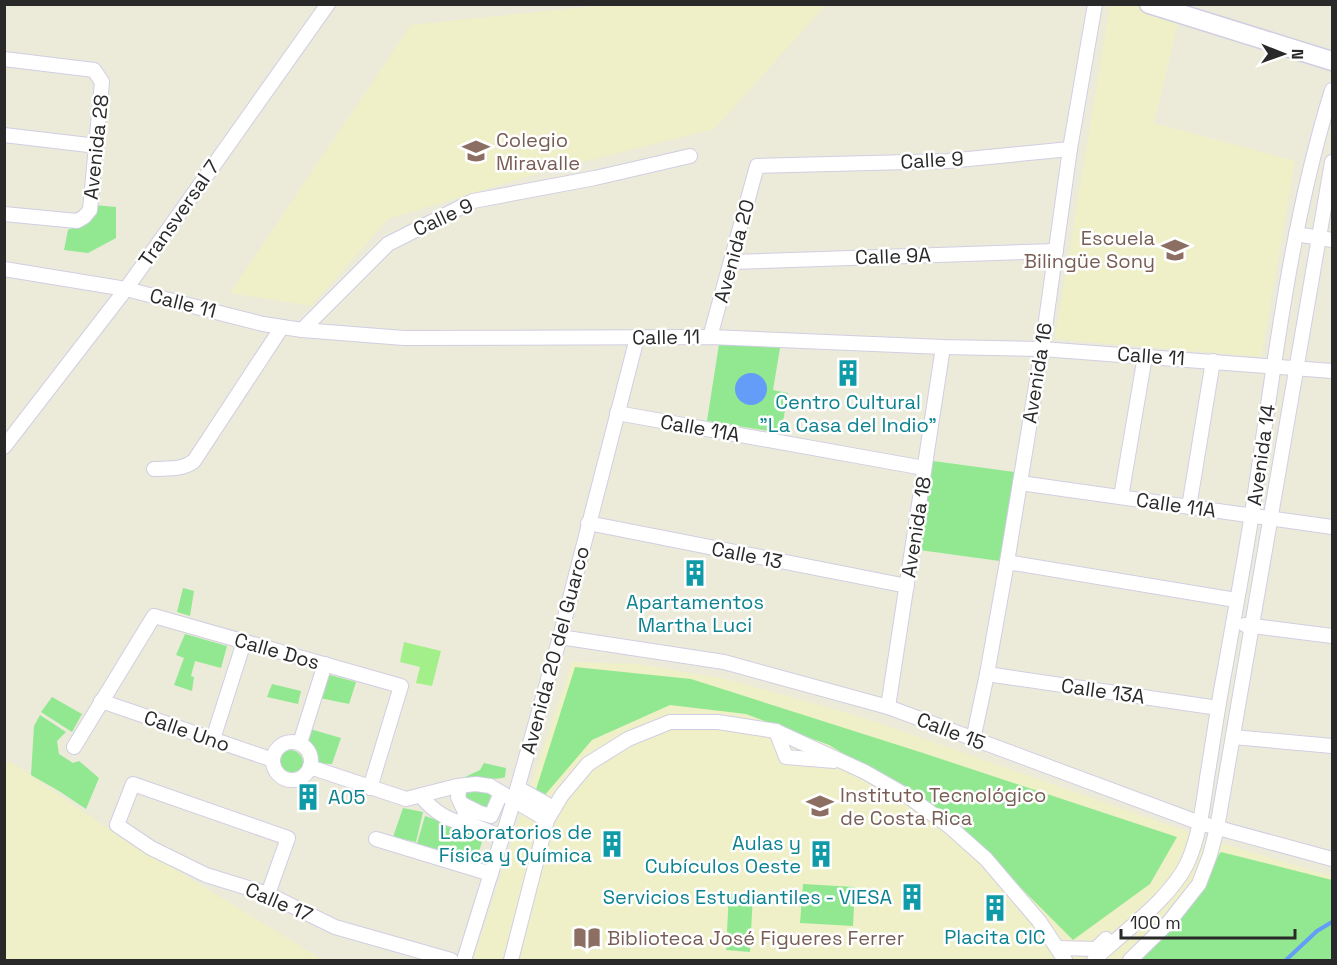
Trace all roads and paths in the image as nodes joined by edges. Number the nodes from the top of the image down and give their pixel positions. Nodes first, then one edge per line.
1 (328, 4) edge
2 (1095, 4) edge
3 (1149, 4) edge
4 (4, 59) edge
5 (1332, 61) edge
6 (1332, 90) edge
7 (4, 135) edge
8 (97, 146) junction
9 (1070, 149) junction
10 (690, 156) dead end
11 (1332, 162) edge
12 (758, 166) joint
13 (4, 214) edge
14 (1296, 234) junction
15 (1318, 237) junction
16 (1332, 240) edge
17 (1056, 251) junction
18 (731, 262) junction
19 (4, 269) edge
20 (126, 289) junction
21 (282, 327) junction
22 (303, 330) junction
23 (711, 337) junction
24 (637, 338) junction
25 (943, 348) junction
26 (1042, 349) junction
27 (1145, 356) junction
28 (1213, 361) junction
29 (1273, 367) junction
30 (1295, 369) junction
31 (1332, 371) edge
32 (617, 413) junction
33 (4, 447) edge
34 (924, 468) junction
35 (154, 469) dead end
36 (1020, 483) junction
37 (1121, 497) junction
38 (1189, 507) junction
39 (1252, 516) junction
40 (1270, 518) junction
41 (588, 523) junction
42 (1332, 527) edge
43 (1007, 562) junction
44 (907, 586) junction
45 (1236, 600) junction
46 (1233, 623) junction
47 (1252, 626) junction
48 (1332, 636) edge
49 (560, 638) junction
50 (244, 642) junction
51 (326, 664) junction
52 (987, 674) junction
53 (101, 701) junction
54 (888, 707) junction
55 (1218, 708) junction
56 (776, 731) junction
57 (1233, 737) junction
58 (213, 740) junction
59 (973, 740) junction
60 (300, 743) junction
61 (1332, 746) edge
62 (74, 747) dead end
63 (273, 760) junction
64 (844, 762) junction
65 (310, 767) junction
66 (460, 786) junction
67 (370, 788) junction
68 (501, 793) junction
69 (516, 794) junction
70 (421, 796) junction
71 (462, 804) junction
72 (550, 814) junction
73 (470, 823) junction
74 (1217, 828) junction
75 (1198, 829) junction
76 (502, 838) junction
77 (376, 839) dead end
78 (1332, 859) edge
79 (491, 874) junction
80 (268, 894) junction
81 (1061, 954) edge
82 (451, 960) edge
83 (464, 960) edge
84 (511, 960) edge
85 (1094, 960) edge
86 (1130, 960) edge

1 - 20 street, Transversal 7
2 - 9 street, Avenida 16
3 - 5 main road
4 - 8 street, Avenida 28
6 - 14 street, Avenida 14
7 - 8 street
8 - 13 street, Avenida 28
9 - 12 street, Calle 9
9 - 17 street, Avenida 16
10 - 22 street, Calle 9
11 - 15 street, Avenida 14
12 - 18 street, Avenida 20
14 - 15 street
14 - 29 street, Avenida 14
15 - 16 street
15 - 30 street, Avenida 14
17 - 18 street, Calle 9A
17 - 26 street, Avenida 16
18 - 23 street, Avenida 20
19 - 20 street, Calle 11
20 - 21 street, Calle 11
20 - 33 street, Transversal 7
21 - 22 street, Calle 11
21 - 35 street
22 - 24 street, Calle 11
23 - 24 street, Calle 11
23 - 25 street, Calle 11
24 - 32 street, Avenida 20 del Guarco
25 - 26 street, Calle 11
25 - 34 street, Avenida 18
26 - 27 street, Calle 11
26 - 36 street, Avenida 16
27 - 28 street, Calle 11
27 - 37 street
28 - 29 street, Calle 11
28 - 38 street
29 - 30 street, Calle 11
29 - 39 street, Avenida 14
30 - 31 street, Calle 11
30 - 40 street, Avenida 14
32 - 34 street, Calle 11A
32 - 41 street, Avenida 20 del Guarco
34 - 44 street, Avenida 18
36 - 37 street, Calle 11A
36 - 43 street, Avenida 16
37 - 38 street, Calle 11A
38 - 39 street, Calle 11A
39 - 40 street, Calle 11A
39 - 45 street, Avenida 14
40 - 42 street, Calle 11A
40 - 47 street, Avenida 14
41 - 44 street, Calle 13
41 - 49 street, Avenida 20 del Guarco
43 - 45 street
43 - 52 street, Avenida 16
44 - 54 street, Avenida 18
45 - 46 street, Avenida 14
46 - 47 street
46 - 55 street, Avenida 14
47 - 48 street
47 - 57 street, Avenida 14
49 - 54 street, Calle 15
49 - 69 street, Avenida 20 del Guarco
50 - 51 street, Calle Dos
50 - 53 street, Calle Dos
50 - 58 street
51 - 60 street
51 - 67 street, Calle Dos
52 - 55 street, Calle 13A
52 - 59 street, Avenida 16
53 - 58 street, Calle Uno
53 - 62 street
54 - 59 street, Calle 15
55 - 75 street, Avenida 14
56 - 64 street
56 - 64 street
56 - 72 street
57 - 61 street
57 - 74 street, Avenida 14
58 - 63 street, Calle Uno
59 - 75 street, Calle 15
60 - 63 street
60 - 65 street
63 - 65 street
64 - 81 street
65 - 67 street
66 - 68 street
66 - 70 street
66 - 71 street
67 - 70 street
68 - 69 street
68 - 71 street
69 - 72 street
69 - 76 street, Avenida 20 del Guarco
70 - 73 street
71 - 73 street
72 - 84 street
73 - 76 street
74 - 75 street, Calle 15
74 - 78 street, Calle 15
74 - 86 street, Avenida 14
75 - 81 street
75 - 85 street, Avenida 14
76 - 79 street, Avenida 20 del Guarco
77 - 79 street
79 - 83 street, Avenida 20 del Guarco
80 - 80 street, Calle 17
80 - 82 street, Calle 17

